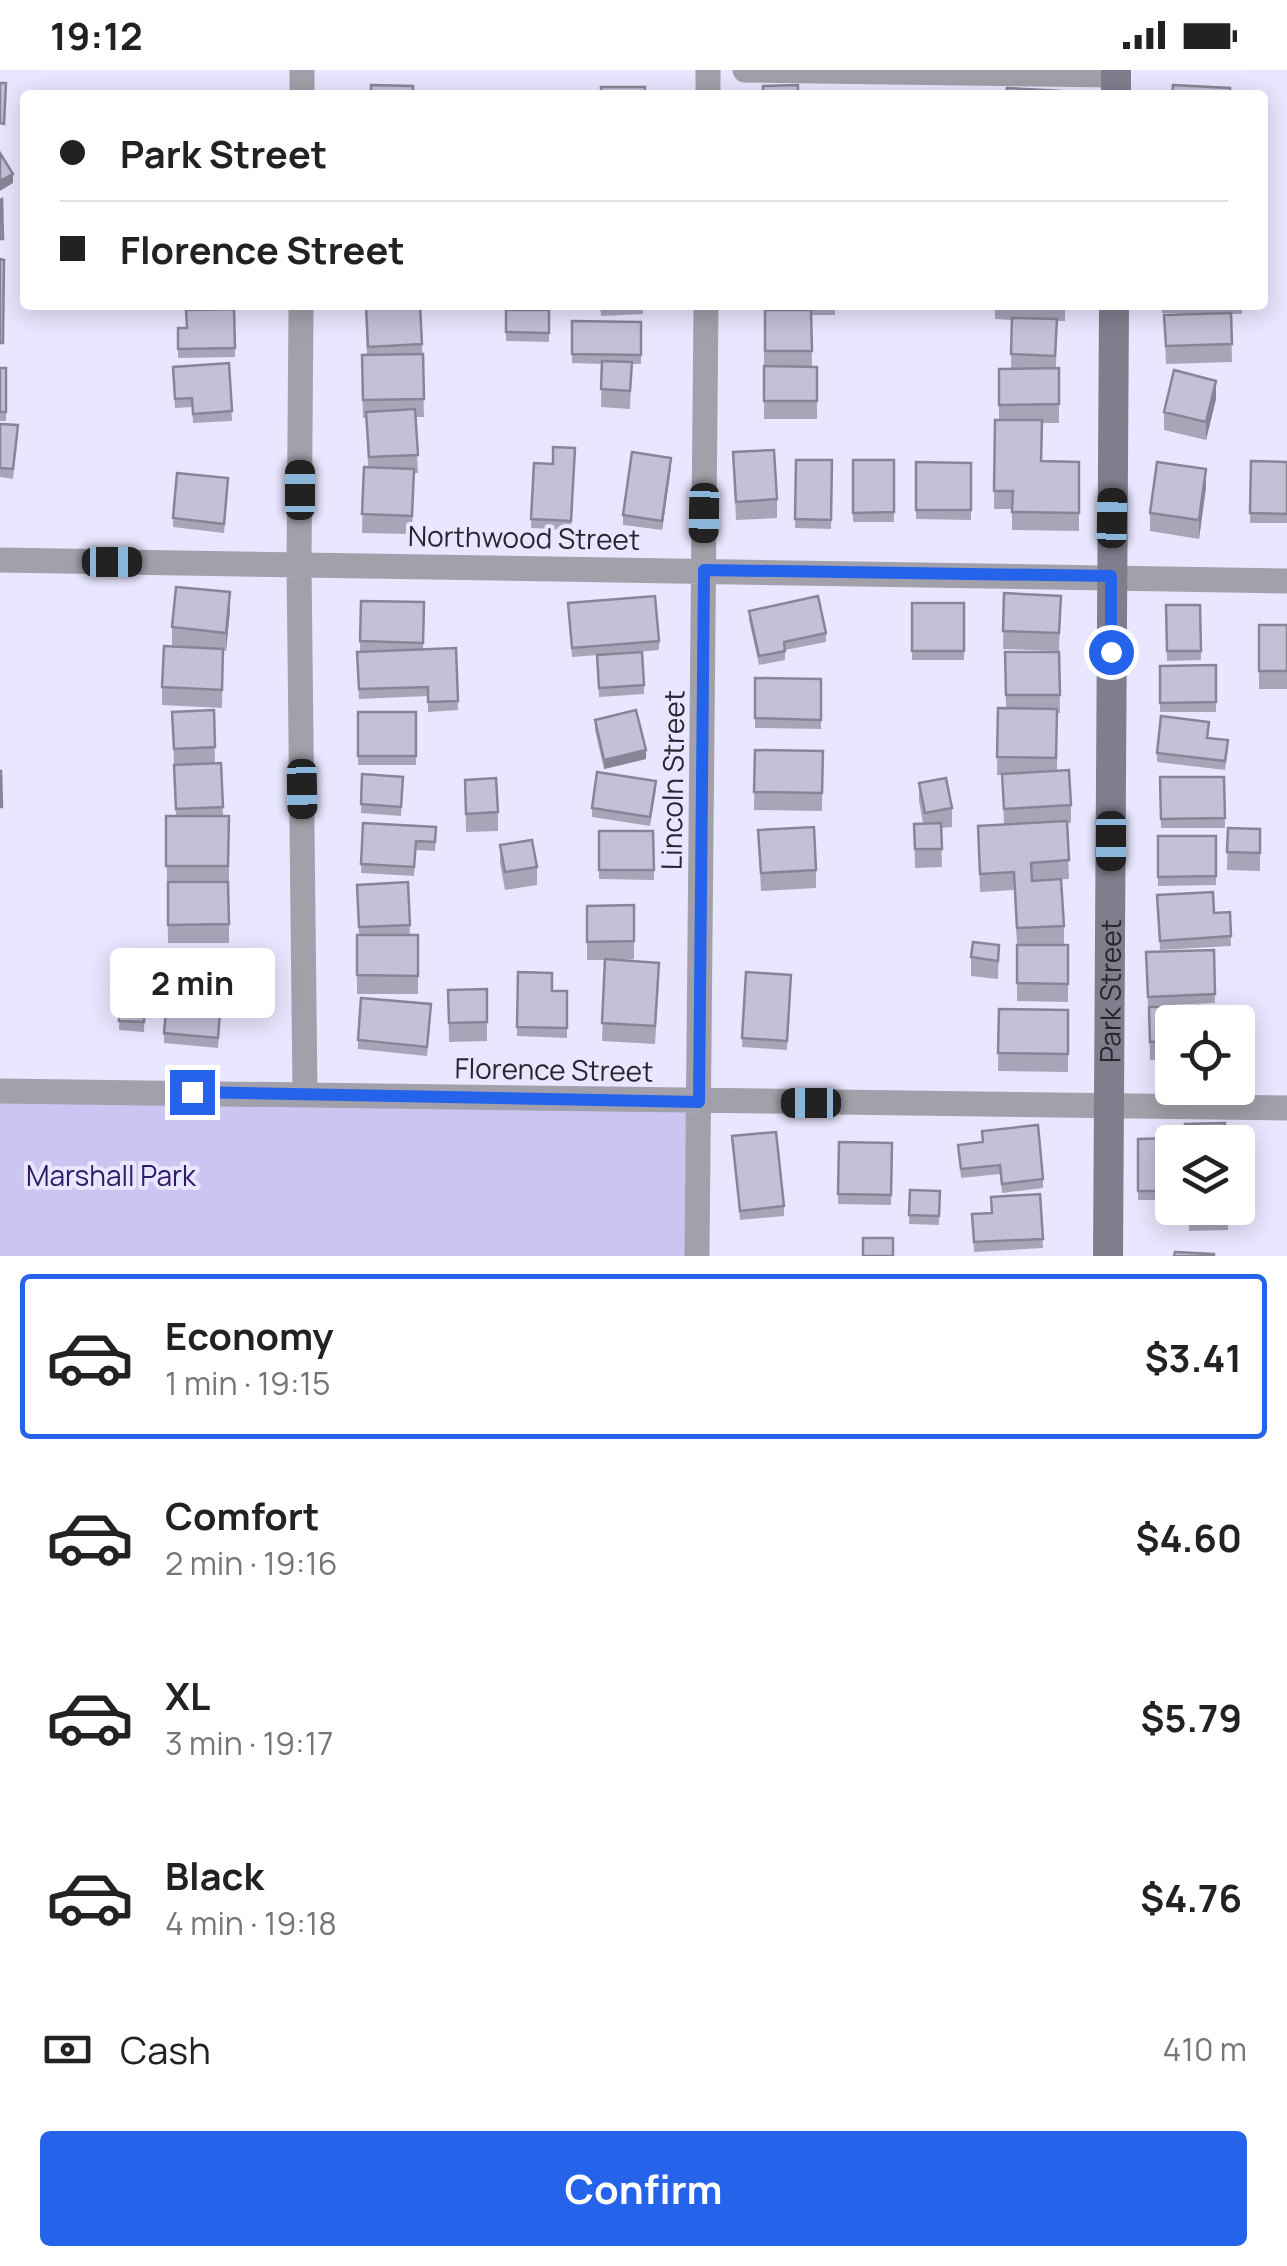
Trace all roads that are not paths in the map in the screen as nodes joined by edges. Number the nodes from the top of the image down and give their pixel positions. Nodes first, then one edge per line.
1 (745, 70) edge
2 (1116, 80) edge
3 (301, 310) edge
4 (706, 310) edge
5 (1114, 310) edge
6 (0, 560) edge
7 (299, 564) junction
8 (704, 570) junction
9 (1111, 576) junction
10 (1287, 581) edge
11 (0, 1090) edge
12 (306, 1093) junction
13 (699, 1102) junction
14 (1110, 1105) junction
15 (1287, 1108) edge
16 (697, 1256) edge
17 (1108, 1256) edge

1 - 2 street
3 - 7 street
4 - 8 street, Lincoln Street
5 - 9 street, Park Street
6 - 7 street, Northwood Street
7 - 8 street, Northwood Street
7 - 12 street
8 - 9 street, Northwood Street
8 - 13 street, Lincoln Street
9 - 10 street, Northwood Street
9 - 14 street, Park Street
11 - 12 street, Florence Street
12 - 13 street, Florence Street
13 - 14 street, Florence Street
13 - 16 street, Lincoln Street
14 - 15 street, Florence Street
14 - 17 street, Park Street

